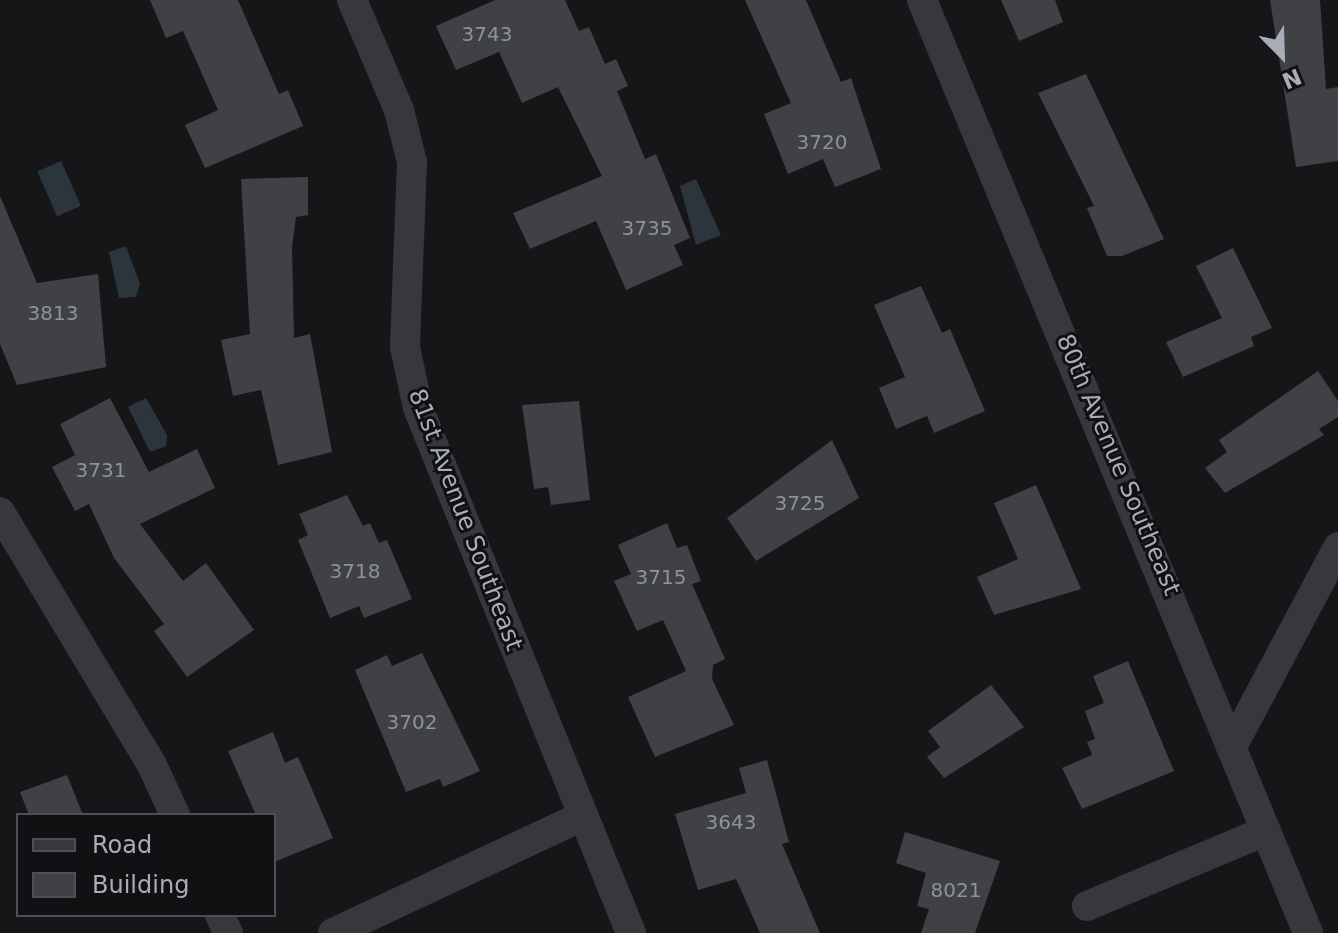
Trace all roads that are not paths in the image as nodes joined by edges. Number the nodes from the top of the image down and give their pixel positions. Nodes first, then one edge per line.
1 (352, 0) edge
2 (922, 0) edge
3 (1, 516) edge
4 (1338, 547) edge
5 (1234, 743) junction
6 (174, 813) edge
7 (581, 817) junction
8 (1265, 831) junction
9 (1087, 906) dead end
10 (333, 933) edge
11 (631, 933) edge
12 (1308, 933) edge

1 - 7 street, 81st Avenue Southeast
2 - 5 street, 80th Avenue Southeast
3 - 6 street
4 - 5 street
5 - 8 street, 80th Avenue Southeast
7 - 10 street
7 - 11 street, 81st Avenue Southeast
8 - 9 street
8 - 12 street, 80th Avenue Southeast

